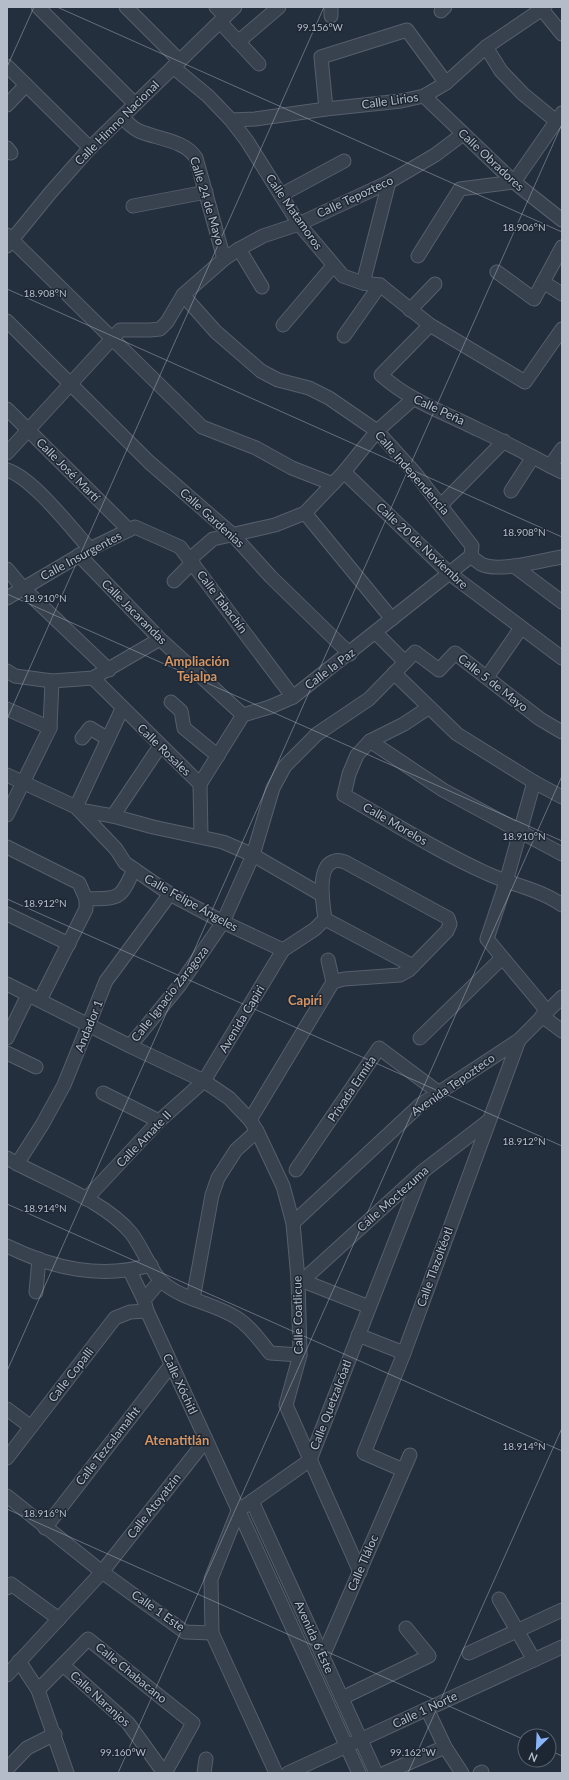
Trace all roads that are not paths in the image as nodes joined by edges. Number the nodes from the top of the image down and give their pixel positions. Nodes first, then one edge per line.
1 (38, 7) edge
2 (126, 7) edge
3 (216, 7) edge
4 (235, 7) edge
5 (279, 7) edge
6 (543, 8) edge
7 (222, 19) junction
8 (562, 34) edge
9 (238, 42) junction
10 (486, 47) junction
11 (177, 64) junction
12 (259, 64) dead end
13 (7, 66) edge
14 (446, 84) junction
15 (26, 85) junction
16 (424, 96) junction
17 (135, 104) junction
18 (7, 105) edge
19 (326, 109) junction
20 (122, 117) junction
21 (559, 117) edge
22 (231, 120) junction
23 (463, 134) junction
24 (90, 148) junction
25 (344, 161) dead end
26 (389, 182) junction
27 (514, 182) junction
28 (206, 192) junction
29 (281, 195) junction
30 (133, 206) dead end
31 (562, 220) edge
32 (300, 224) junction
33 (9, 240) edge
34 (562, 247) edge
35 (239, 249) junction
36 (418, 256) dead end
37 (224, 259) junction
38 (333, 266) junction
39 (497, 272) dead end
40 (543, 282) junction
41 (363, 283) junction
42 (435, 284) dead end
43 (380, 285) junction
44 (262, 287) dead end
45 (562, 294) edge
46 (183, 295) junction
47 (410, 310) junction
48 (7, 321) edge
49 (284, 325) dead end
50 (430, 325) junction
51 (562, 329) edge
52 (344, 336) dead end
53 (112, 338) junction
54 (71, 385) junction
55 (413, 399) junction
56 (7, 409) edge
57 (28, 429) junction
58 (377, 431) junction
59 (504, 442) junction
60 (562, 449) edge
61 (7, 453) edge
62 (533, 457) junction
63 (556, 469) edge
64 (7, 470) edge
65 (344, 472) junction
66 (333, 484) junction
67 (511, 491) dead end
68 (441, 505) junction
69 (305, 513) junction
70 (132, 529) junction
71 (233, 535) junction
72 (84, 552) junction
73 (471, 556) junction
74 (562, 557) edge
75 (192, 560) junction
76 (514, 566) junction
77 (7, 569) edge
78 (449, 573) junction
79 (174, 581) dead end
80 (23, 588) junction
81 (7, 598) edge
82 (562, 602) edge
83 (392, 619) junction
84 (521, 628) junction
85 (376, 633) junction
86 (160, 639) junction
87 (350, 654) junction
88 (562, 658) edge
89 (405, 662) junction
90 (109, 670) junction
91 (7, 671) edge
92 (394, 673) junction
93 (487, 677) junction
94 (93, 678) junction
95 (52, 681) junction
96 (293, 697) junction
97 (171, 702) dead end
98 (122, 708) junction
99 (428, 708) junction
100 (7, 709) edge
101 (243, 715) junction
102 (50, 728) junction
103 (560, 731) edge
104 (82, 738) dead end
105 (108, 740) junction
106 (370, 741) junction
107 (160, 746) junction
108 (218, 756) junction
109 (7, 776) edge
110 (534, 782) junction
111 (24, 784) junction
112 (200, 784) junction
113 (562, 797) edge
114 (78, 809) junction
115 (7, 815) edge
116 (113, 816) junction
117 (521, 832) junction
118 (201, 836) junction
119 (7, 847) edge
120 (562, 854) edge
121 (253, 855) junction
122 (134, 869) junction
123 (506, 882) junction
124 (170, 894) junction
125 (322, 895) junction
126 (86, 899) junction
127 (562, 905) edge
128 (7, 914) edge
129 (325, 919) junction
130 (223, 922) junction
131 (69, 944) junction
132 (283, 950) junction
133 (502, 958) junction
134 (328, 960) dead end
135 (413, 966) junction
136 (333, 982) junction
137 (7, 984) edge
138 (562, 997) edge
139 (34, 998) junction
140 (545, 1014) junction
141 (89, 1026) junction
142 (562, 1030) edge
143 (7, 1038) edge
144 (420, 1038) dead end
145 (519, 1040) junction
146 (130, 1046) junction
147 (7, 1053) edge
148 (36, 1067) dead end
149 (204, 1081) junction
150 (438, 1092) junction
151 (103, 1093) dead end
152 (159, 1121) junction
153 (488, 1121) junction
154 (254, 1125) junction
155 (12, 1161) edge
156 (296, 1170) dead end
157 (422, 1172) junction
158 (86, 1199) junction
159 (293, 1223) junction
160 (7, 1246) edge
161 (39, 1259) junction
162 (152, 1265) junction
163 (130, 1271) junction
164 (300, 1280) junction
165 (160, 1281) junction
166 (36, 1292) dead end
167 (193, 1299) junction
168 (145, 1306) junction
169 (369, 1307) junction
170 (358, 1335) junction
171 (404, 1353) junction
172 (300, 1354) junction
173 (171, 1365) junction
174 (7, 1408) edge
175 (31, 1427) junction
176 (206, 1440) junction
177 (410, 1455) dead end
178 (7, 1458) edge
179 (310, 1460) junction
180 (403, 1470) junction
181 (7, 1496) edge
182 (252, 1501) junction
183 (238, 1511) junction
184 (45, 1528) junction
185 (102, 1572) junction
186 (360, 1572) junction
187 (7, 1588) edge
188 (499, 1599) dead end
189 (562, 1610) edge
190 (59, 1618) junction
191 (406, 1628) dead end
192 (517, 1630) junction
193 (212, 1633) junction
194 (562, 1647) edge
195 (468, 1653) dead end
196 (323, 1656) junction
197 (534, 1660) junction
198 (19, 1662) junction
199 (63, 1665) junction
200 (7, 1674) edge
201 (38, 1690) junction
202 (342, 1698) junction
203 (427, 1709) junction
204 (55, 1734) junction
205 (363, 1745) junction
206 (445, 1747) junction
207 (349, 1752) junction
208 (206, 1759) dead end
209 (7, 1769) edge
210 (67, 1773) edge
211 (164, 1773) edge
212 (204, 1773) edge
213 (276, 1773) edge
214 (288, 1773) edge
215 (359, 1773) edge
216 (376, 1773) edge
217 (384, 1773) edge
218 (462, 1773) edge

1 - 17 street
2 - 11 street, Calle Matamoros
3 - 7 street
4 - 7 street, Calle Himno Nacional
5 - 9 street
6 - 8 street
6 - 10 street, Calle Lirios
7 - 9 street
7 - 11 street, Calle Himno Nacional
9 - 12 street
10 - 14 street, Calle Lirios
10 - 21 street
11 - 17 street, Calle Himno Nacional
11 - 22 street, Calle Matamoros
13 - 15 street
14 - 16 street, Calle Lirios
14 - 19 street
15 - 18 street
15 - 24 street
16 - 19 street, Calle Lirios
16 - 23 street, Calle Obradores
17 - 20 street, Calle Himno Nacional
19 - 22 street, Calle Lirios
20 - 24 street, Calle Himno Nacional
20 - 28 street, Calle 24 de Mayo
21 - 27 street
22 - 29 street, Calle Matamoros
23 - 26 street, Calle Tepozteco
23 - 27 street, Calle Obradores
24 - 33 street, Calle Himno Nacional
25 - 29 street
26 - 32 street, Calle Tepozteco
26 - 41 street
27 - 31 street, Calle Obradores
27 - 36 street
28 - 30 street
28 - 37 street, Calle 24 de Mayo
29 - 32 street, Calle Matamoros
32 - 35 street, Calle Tepozteco
32 - 38 street, Calle Matamoros
33 - 53 street
34 - 40 street
35 - 37 street, Calle Tepozteco
35 - 44 street
37 - 46 street, Calle Tepozteco
38 - 41 street, Calle Matamoros
38 - 49 street
39 - 40 street
40 - 45 street
41 - 43 street, Calle Matamoros
42 - 47 street
43 - 47 street
43 - 52 street
46 - 53 street, Calle Tepozteco
46 - 58 street, Calle Independencia
47 - 50 street
48 - 54 street, Calle Gardenias
50 - 51 street
50 - 55 street, Calle Peña
53 - 54 street
53 - 66 street
54 - 57 street
54 - 71 street, Calle Gardenias
55 - 58 street
55 - 59 street, Calle Peña
56 - 57 street, Calle José Martí
57 - 61 street
57 - 70 street, Calle José Martí
58 - 65 street
58 - 68 street, Calle Independencia
59 - 62 street, Calle Peña
59 - 68 street
60 - 63 street
62 - 63 street, Calle Peña
62 - 67 street
64 - 72 street, Calle Jacarandas
65 - 66 street
65 - 78 street, Calle 20 de Noviembre
66 - 69 street
68 - 73 street, Calle Independencia
69 - 71 street
69 - 83 street
70 - 72 street, Calle Insurgentes
70 - 75 street, Calle Tabachín
71 - 75 street
71 - 87 street, Calle Gardenias
72 - 80 street, Calle Insurgentes
72 - 86 street, Calle Jacarandas
73 - 76 street
73 - 78 street, Calle la Paz
74 - 76 street
75 - 79 street
75 - 96 street, Calle Tabachín
76 - 82 street
77 - 80 street
78 - 83 street, Calle la Paz
78 - 84 street, Calle 20 de Noviembre
80 - 81 street, Calle Insurgentes
80 - 90 street
83 - 85 street, Calle la Paz
84 - 88 street, Calle 20 de Noviembre
84 - 93 street
85 - 87 street, Calle la Paz
85 - 89 street
86 - 90 street
86 - 101 street, Calle Jacarandas
87 - 96 street, Calle la Paz
89 - 92 street, Calle Ignacio Zaragoza
89 - 93 street, Calle 5 de Mayo
90 - 94 street
91 - 95 street
92 - 99 street
92 - 121 street, Calle Ignacio Zaragoza
93 - 103 street, Calle 5 de Mayo
94 - 95 street
94 - 98 street, Calle Rosales
95 - 102 street
96 - 101 street, Calle la Paz
97 - 108 street
98 - 105 street
98 - 107 street, Calle Rosales
99 - 106 street, Calle Morelos
99 - 110 street
100 - 102 street
101 - 108 street
102 - 111 street
104 - 105 street
105 - 114 street
106 - 117 street
106 - 123 street, Calle Morelos
107 - 112 street, Calle Rosales
107 - 116 street
108 - 112 street
109 - 111 street
110 - 113 street
110 - 117 street
111 - 114 street
111 - 115 street
112 - 118 street, Calle Rosales
114 - 116 street
114 - 122 street, Calle Felipe Ángeles
116 - 118 street
117 - 120 street
117 - 123 street
118 - 121 street
119 - 126 street
121 - 125 street
121 - 130 street, Calle Ignacio Zaragoza
122 - 124 street, Calle Felipe Ángeles
122 - 126 street
123 - 127 street, Calle Morelos
123 - 133 street
124 - 130 street, Calle Felipe Ángeles
124 - 141 street, Andador 1
125 - 129 street
125 - 135 street
126 - 131 street
128 - 131 street
129 - 132 street, Avenida Capiri
129 - 135 street
130 - 132 street, Calle Felipe Ángeles
130 - 146 street, Calle Ignacio Zaragoza
131 - 139 street
132 - 149 street, Avenida Capiri
133 - 140 street
133 - 144 street
134 - 136 street
135 - 136 street
136 - 154 street
137 - 139 street
138 - 140 street, Avenida Tepozteco
139 - 141 street
139 - 143 street
140 - 142 street
140 - 145 street, Avenida Tepozteco
141 - 146 street
141 - 155 street, Andador 1
145 - 150 street, Avenida Tepozteco
145 - 153 street, Calle Tlazoltéotl
146 - 149 street
147 - 148 street
149 - 152 street, Calle Amate II
149 - 154 street
150 - 156 street, Privada Ermita
150 - 159 street, Avenida Tepozteco
151 - 152 street
152 - 158 street, Calle Amate II
153 - 157 street, Calle Moctezuma
153 - 171 street, Calle Tlazoltéotl
154 - 159 street, Calle Coatlicue
154 - 167 street
155 - 158 street
157 - 164 street, Calle Moctezuma
157 - 169 street, Calle Quetzalcóatl
158 - 162 street
159 - 164 street, Calle Coatlicue
160 - 161 street
161 - 163 street
161 - 166 street
162 - 163 street
162 - 165 street
163 - 168 street, Calle Xóchitl
164 - 169 street
164 - 172 street, Calle Coatlicue
165 - 167 street
165 - 168 street
167 - 172 street
168 - 173 street, Calle Xóchitl
168 - 175 street, Calle Copalli
169 - 170 street, Calle Quetzalcóatl
170 - 171 street
170 - 179 street, Calle Quetzalcóatl
171 - 180 street, Calle Tlazoltéotl
172 - 179 street, Calle Coatlicue
173 - 176 street, Calle Xóchitl
173 - 184 street, Calle Tezcalamalht
174 - 175 street
175 - 178 street, Calle Copalli
176 - 183 street, Calle Xóchitl
176 - 185 street, Calle Atoyatzin
177 - 180 street, Calle Tláloc
179 - 182 street, Calle Quetzalcóatl
179 - 186 street, Calle Coatlicue
180 - 186 street, Calle Tláloc
181 - 184 street, Calle 1 Este
182 - 183 street, Calle Quetzalcóatl
182 - 196 street, Avenida 6 Este
183 - 193 street
183 - 207 street, Avenida 6 Este
184 - 185 street, Calle 1 Este
185 - 190 street, Calle Atoyatzin
185 - 193 street, Calle 1 Este
186 - 196 street, Calle Tláloc
187 - 190 street
188 - 192 street
189 - 192 street
190 - 198 street, Calle Atoyatzin
191 - 202 street
192 - 195 street
192 - 197 street
193 - 213 street
194 - 197 street, Calle 1 Norte
196 - 202 street, Avenida 6 Este
197 - 203 street, Calle 1 Norte
198 - 200 street, Calle Atoyatzin
198 - 201 street
199 - 201 street, Calle Chabacano
199 - 211 street, Calle Naranjos
199 - 211 street, Calle Chabacano
201 - 204 street
202 - 205 street, Avenida 6 Este
203 - 205 street, Calle 1 Norte
203 - 206 street
204 - 209 street
204 - 210 street
205 - 207 street, Calle 1 Norte
205 - 216 street, Avenida 6 Este
206 - 217 street
206 - 218 street
207 - 214 street, Calle 1 Norte
207 - 215 street, Avenida 6 Este
208 - 212 street

